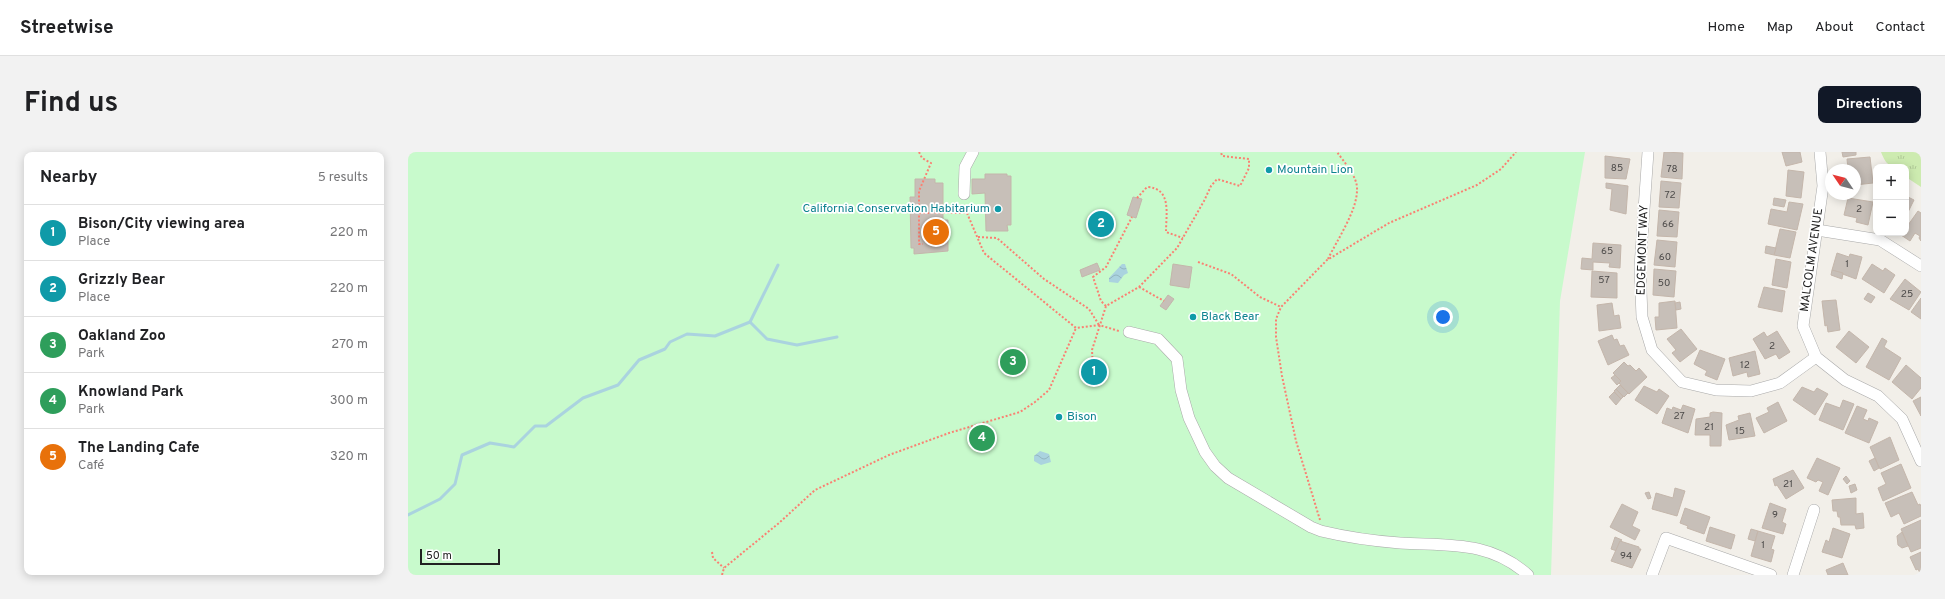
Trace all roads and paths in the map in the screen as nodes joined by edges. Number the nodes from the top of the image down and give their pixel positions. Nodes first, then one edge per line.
1 (920, 152) edge
2 (973, 152) edge
3 (1221, 152) edge
4 (1337, 152) edge
5 (1516, 152) edge
6 (1648, 152) edge
7 (1820, 152) edge
8 (964, 194) dead end
9 (1137, 198) dead end
10 (919, 213) junction
11 (1132, 217) dead end
12 (1817, 230) junction
13 (977, 237) junction
14 (1183, 238) junction
15 (923, 244) dead end
16 (1327, 260) junction
17 (1198, 262) dead end
18 (1921, 266) edge
19 (1139, 287) junction
20 (1164, 301) dead end
21 (1106, 306) junction
22 (1281, 307) junction
23 (1099, 325) junction
24 (1076, 328) junction
25 (1128, 332) joint
26 (1816, 356) junction
27 (1094, 370) dead end
28 (1921, 461) edge
29 (1814, 510) dead end
30 (1324, 532) junction
31 (712, 552) dead end
32 (724, 568) junction
33 (722, 575) edge
34 (1528, 575) edge
35 (1652, 575) edge
36 (1772, 575) edge
37 (1793, 575) edge

1 - 10 path
2 - 8 street
3 - 14 path
4 - 16 path
5 - 16 path
6 - 26 street, EDGEMONT WAY
7 - 12 street, MALCOLM AVENUE
9 - 14 path
10 - 13 path
10 - 15 path
11 - 21 path
12 - 18 street
12 - 26 street, MALCOLM AVENUE
13 - 23 path
13 - 24 path
14 - 19 path
16 - 22 path
17 - 22 path
19 - 20 path
19 - 21 path
21 - 23 path
22 - 30 path
23 - 24 path
23 - 25 path
23 - 27 path
24 - 32 path
25 - 30 street
26 - 28 street, MALCOLM AVENUE
29 - 37 street
30 - 34 street
31 - 32 path
32 - 33 path
35 - 36 street

